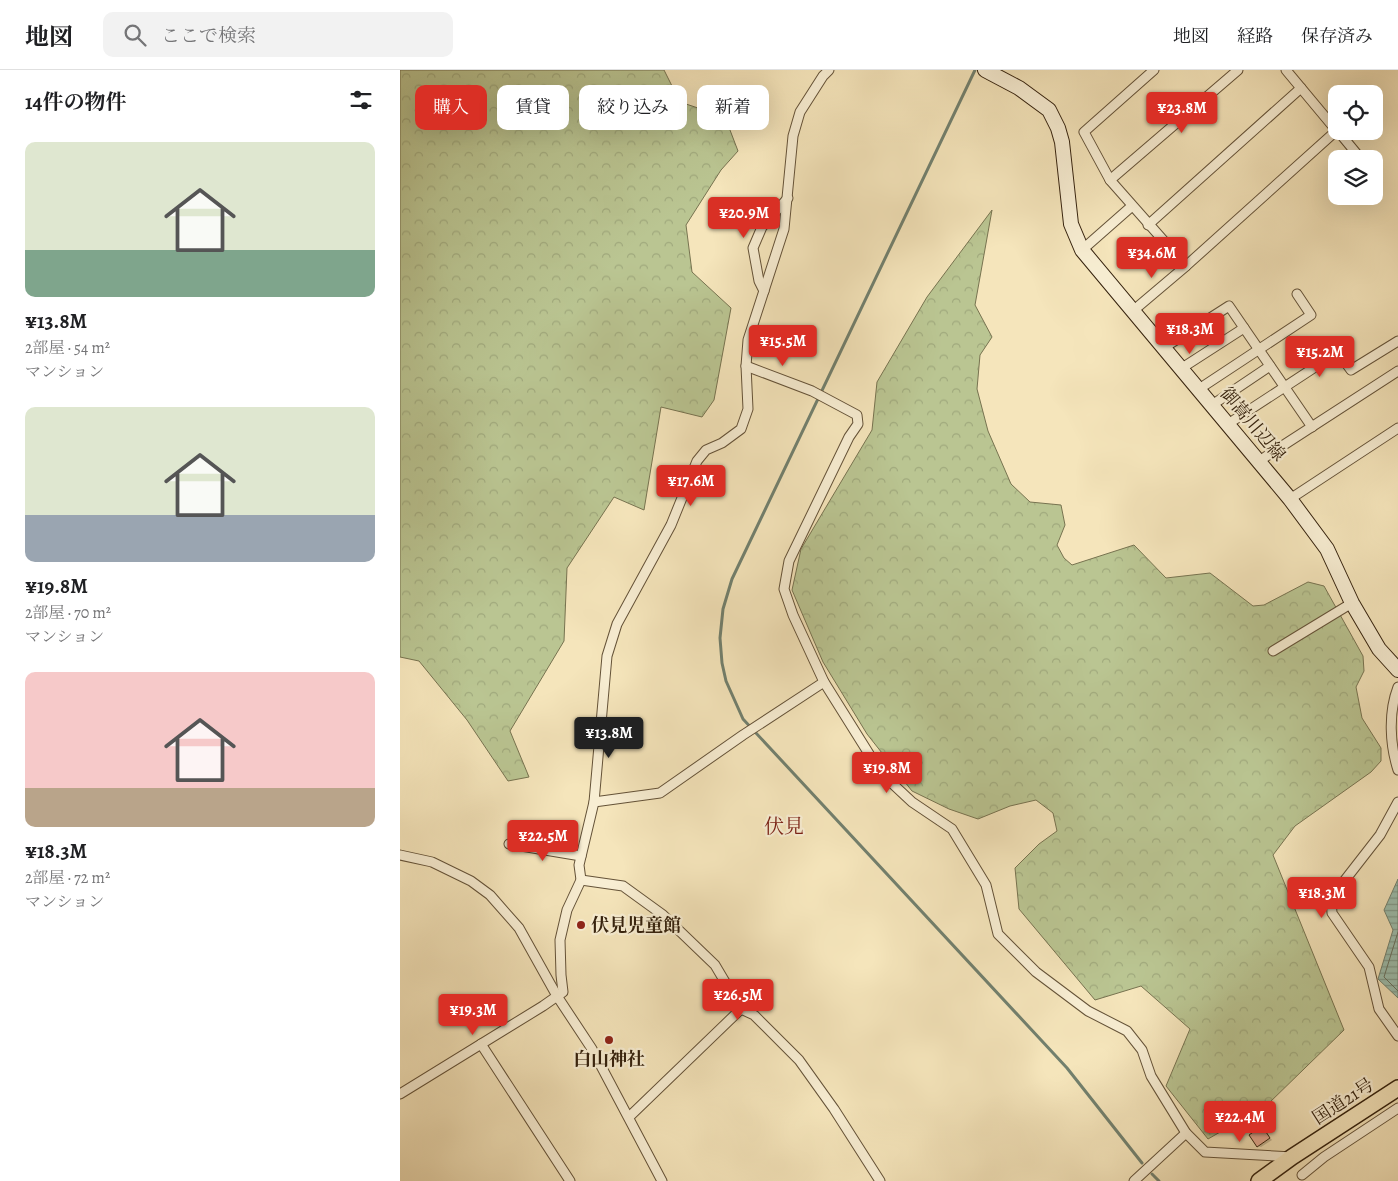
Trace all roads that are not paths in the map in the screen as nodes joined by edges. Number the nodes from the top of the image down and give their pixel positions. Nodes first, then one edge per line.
1 (829, 70) edge
2 (984, 70) edge
3 (1154, 70) edge
4 (1238, 70) edge
5 (1286, 70) edge
6 (1301, 88) junction
7 (1328, 120) edge
8 (1328, 139) edge
9 (1345, 140) edge
10 (1353, 150) edge
11 (1110, 180) junction
12 (788, 198) junction
13 (1132, 206) junction
14 (1148, 225) junction
15 (1082, 250) junction
16 (1186, 266) junction
17 (764, 291) junction
18 (1296, 294) dead end
19 (1134, 310) junction
20 (1244, 328) junction
21 (1398, 341) edge
22 (1165, 347) junction
23 (1258, 349) junction
24 (746, 366) junction
25 (1270, 366) junction
26 (1182, 368) junction
27 (1398, 371) edge
28 (1285, 388) junction
29 (1199, 389) junction
30 (1212, 405) junction
31 (1228, 424) junction
32 (1312, 427) junction
33 (1398, 428) edge
34 (1259, 461) junction
35 (1290, 498) junction
36 (1352, 603) junction
37 (1273, 651) dead end
38 (1398, 670) edge
39 (824, 682) junction
40 (1398, 688) edge
41 (1398, 770) edge
42 (594, 802) junction
43 (1398, 802) edge
44 (509, 844) dead end
45 (400, 855) edge
46 (581, 856) junction
47 (581, 880) junction
48 (557, 996) junction
49 (741, 1009) junction
50 (1398, 1036) edge
51 (482, 1044) junction
52 (1398, 1088) edge
53 (400, 1094) edge
54 (1398, 1108) edge
55 (628, 1117) junction
56 (1186, 1133) junction
57 (1292, 1157) junction
58 (1302, 1175) dead end
59 (570, 1181) edge
60 (662, 1181) edge
61 (880, 1181) edge
62 (1134, 1181) edge
63 (1259, 1181) edge

1 - 12 street
2 - 15 main road, 御嵩川辺線
3 - 11 street
4 - 11 street
5 - 6 street
6 - 7 street
6 - 14 street
8 - 16 street
9 - 10 street
11 - 13 street
12 - 17 street
12 - 17 street
13 - 14 street
13 - 15 street
14 - 16 street
15 - 19 main road, 御嵩川辺線
16 - 19 street
17 - 24 street
18 - 23 street
19 - 22 main road, 御嵩川辺線
20 - 22 street
20 - 23 street
20 - 26 street
21 - 28 street
22 - 26 main road, 御嵩川辺線
23 - 25 street
23 - 29 street
24 - 39 street
24 - 42 street
25 - 28 street
25 - 30 street
26 - 29 main road, 御嵩川辺線
27 - 32 street
28 - 31 street
28 - 32 street
29 - 30 main road, 御嵩川辺線
30 - 31 main road, 御嵩川辺線
31 - 34 main road, 御嵩川辺線
32 - 34 street
33 - 35 street
34 - 35 main road, 御嵩川辺線
35 - 36 main road, 御嵩川辺線
36 - 37 street
36 - 38 main road, 御嵩川辺線
39 - 42 street
39 - 56 street
40 - 41 street
42 - 46 street
43 - 50 street
44 - 46 street
45 - 48 street
46 - 47 street
47 - 48 street
47 - 49 street
48 - 51 street
48 - 55 street
49 - 55 street
49 - 61 street
51 - 53 street
51 - 59 street
52 - 57 highway, 国道21号
54 - 58 street
55 - 60 street
56 - 57 street
56 - 62 street
57 - 63 highway, 国道21号

